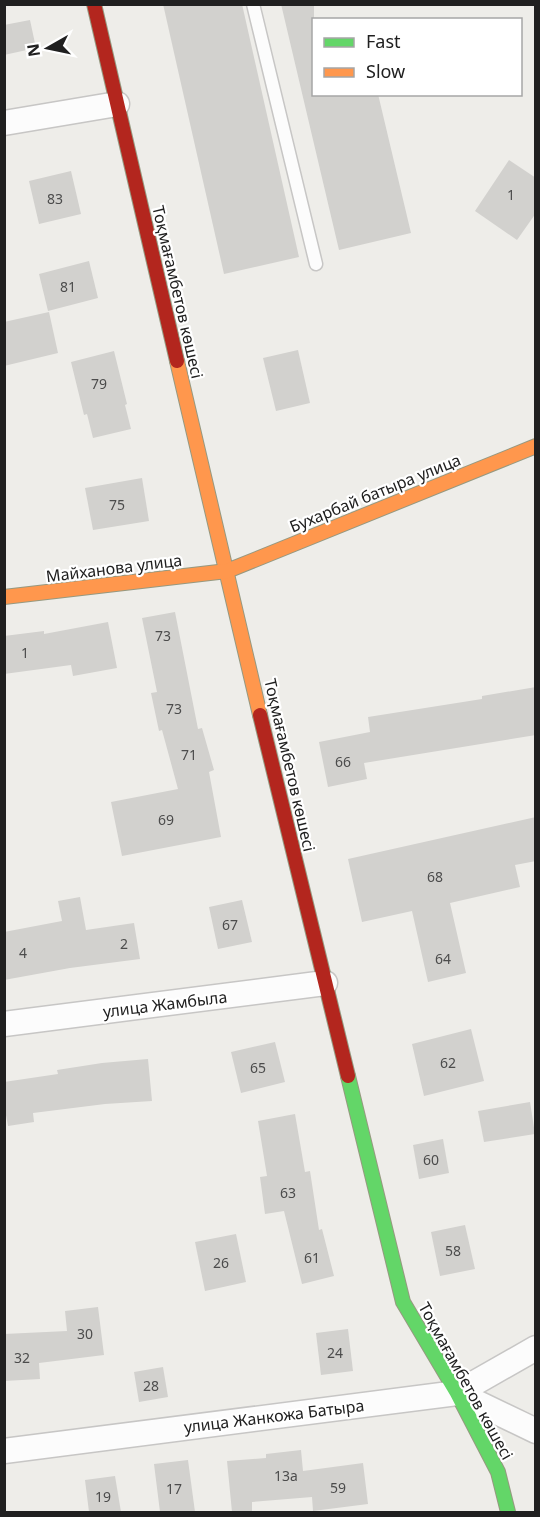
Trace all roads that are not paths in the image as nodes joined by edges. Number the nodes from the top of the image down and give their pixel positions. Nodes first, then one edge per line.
1 (94, 4) edge
2 (254, 4) edge
3 (117, 104) junction
4 (4, 123) edge
5 (316, 264) dead end
6 (536, 446) edge
7 (227, 571) junction
8 (4, 597) edge
9 (325, 983) junction
10 (4, 1024) edge
11 (536, 1348) edge
12 (457, 1393) junction
13 (536, 1431) edge
14 (4, 1451) edge
15 (508, 1512) edge

1 - 3 street, Тоқмағамбетов көшесі
2 - 5 lane
3 - 4 street
3 - 7 street, Тоқмағамбетов көшесі
6 - 7 street, Бухарбай батыра улица
7 - 8 street, Майханова улица
7 - 9 street, Тоқмағамбетов көшесі
9 - 10 street, улица Жамбыла
9 - 12 street, Тоқмағамбетов көшесі
11 - 12 street
12 - 13 street
12 - 14 street, улица Жанкожа Батыра
12 - 15 street, Тоқмағамбетов көшесі

